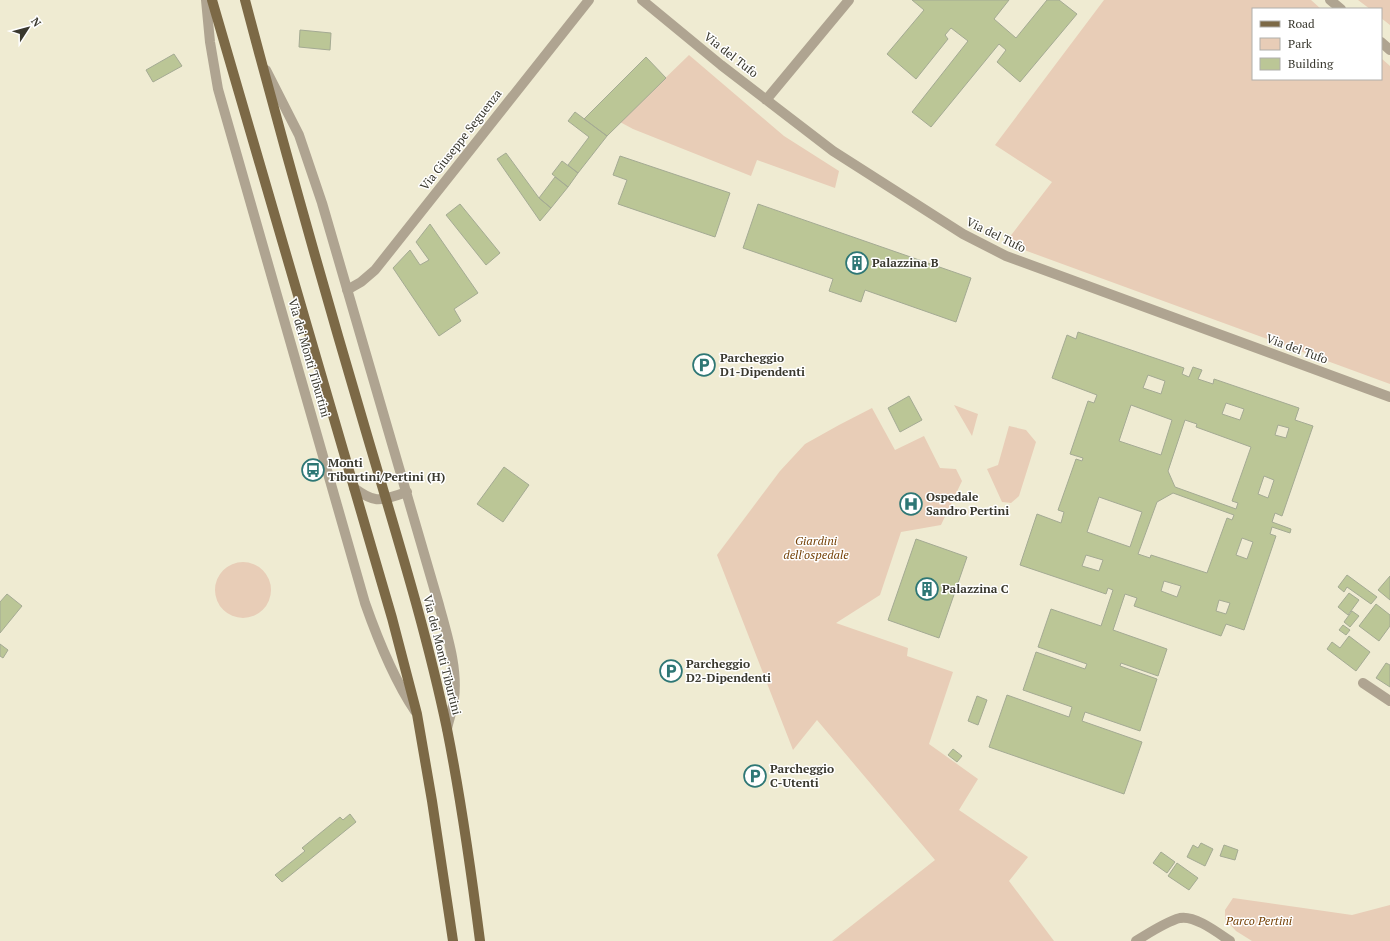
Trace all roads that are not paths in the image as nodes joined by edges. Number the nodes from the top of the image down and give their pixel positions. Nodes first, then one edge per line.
1 (206, 0) edge
2 (212, 0) edge
3 (245, 0) edge
4 (589, 0) edge
5 (642, 0) edge
6 (849, 0) edge
7 (1330, 0) edge
8 (1340, 8) edge
9 (1382, 43) edge
10 (1390, 50) edge
11 (260, 58) junction
12 (766, 100) junction
13 (347, 290) junction
14 (1390, 397) edge
15 (354, 488) junction
16 (407, 492) junction
17 (386, 498) junction
18 (1363, 683) dead end
19 (1390, 701) edge
20 (418, 714) junction
21 (447, 729) junction
22 (453, 941) edge
23 (480, 941) edge
24 (1136, 941) edge
25 (1230, 941) edge

1 - 20 street, Via dei Monti Tiburtini
2 - 15 main road, Via dei Monti Tiburtini
3 - 11 main road, Via dei Monti Tiburtini
4 - 13 street, Via Giuseppe Seguenza
5 - 12 street, Via del Tufo
6 - 12 street
7 - 8 street
9 - 10 street
11 - 13 street, Via dei Monti Tiburtini
11 - 17 main road, Via dei Monti Tiburtini
12 - 14 street, Via del Tufo
13 - 16 street, Via dei Monti Tiburtini
15 - 17 street
15 - 20 main road, Via dei Monti Tiburtini
16 - 17 street
16 - 21 street, Via dei Monti Tiburtini
17 - 21 main road, Via dei Monti Tiburtini
18 - 19 street
20 - 22 main road, Via dei Monti Tiburtini
21 - 23 main road, Via dei Monti Tiburtini
24 - 25 street

